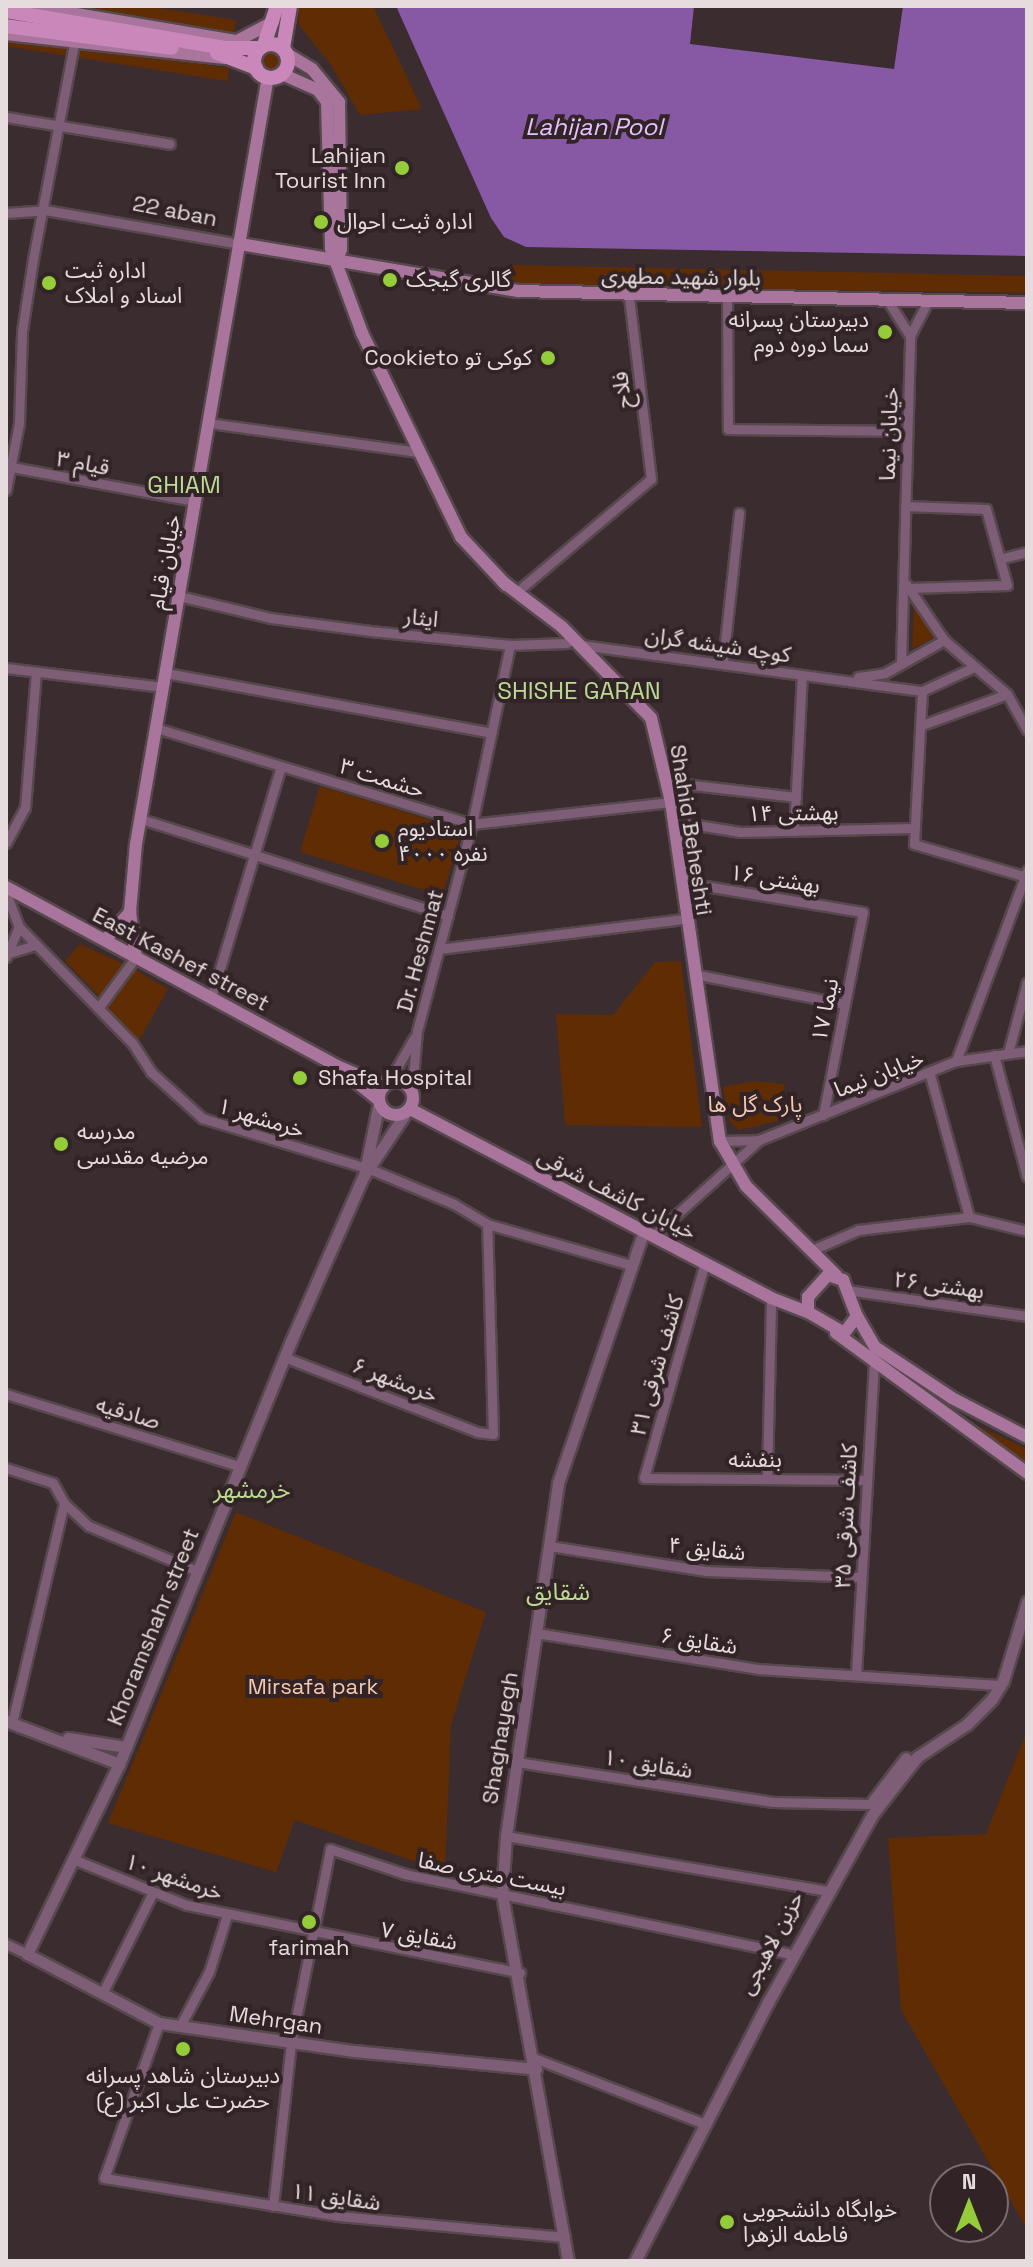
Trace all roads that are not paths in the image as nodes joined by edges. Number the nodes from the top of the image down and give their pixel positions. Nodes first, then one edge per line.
1 (29, 6) edge
2 (277, 6) edge
3 (290, 6) edge
4 (77, 10) edge
5 (6, 11) edge
6 (273, 22) junction
7 (6, 26) edge
8 (6, 34) edge
9 (74, 45) junction
10 (262, 47) junction
11 (285, 51) junction
12 (240, 59) junction
13 (269, 73) junction
14 (6, 117) edge
15 (60, 126) junction
16 (170, 144) dead end
17 (45, 210) junction
18 (6, 213) edge
19 (240, 244) junction
20 (336, 262) junction
21 (629, 297) junction
22 (727, 298) junction
23 (888, 301) junction
24 (927, 302) junction
25 (1027, 303) edge
26 (910, 336) junction
27 (209, 423) junction
28 (907, 431) junction
29 (419, 452) junction
30 (8, 467) edge
31 (6, 490) edge
32 (195, 501) junction
33 (905, 506) junction
34 (739, 513) dead end
35 (1027, 552) edge
36 (1003, 558) junction
37 (503, 582) junction
38 (907, 585) junction
39 (519, 590) junction
40 (179, 596) junction
41 (944, 640) junction
42 (567, 643) junction
43 (510, 645) junction
44 (581, 645) junction
45 (723, 661) junction
46 (901, 664) junction
47 (6, 668) edge
48 (972, 668) junction
49 (601, 669) junction
50 (36, 672) junction
51 (166, 673) junction
52 (802, 675) junction
53 (850, 679) junction
54 (163, 687) junction
55 (922, 691) junction
56 (1007, 694) junction
57 (922, 725) junction
58 (156, 728) junction
59 (1027, 730) edge
60 (492, 733) junction
61 (281, 766) junction
62 (667, 782) junction
63 (796, 797) junction
64 (671, 802) junction
65 (141, 819) junction
66 (673, 821) junction
67 (472, 824) junction
68 (914, 828) junction
69 (794, 831) junction
70 (6, 843) edge
71 (252, 854) junction
72 (1026, 875) edge
73 (681, 882) junction
74 (6, 890) edge
75 (130, 912) junction
76 (863, 912) joint
77 (448, 916) junction
78 (685, 919) junction
79 (19, 927) junction
80 (105, 940) junction
81 (36, 945) junction
82 (439, 949) junction
83 (7, 955) edge
84 (136, 957) junction
85 (694, 974) junction
86 (1027, 982) edge
87 (1024, 996) edge
88 (211, 998) junction
89 (844, 1004) junction
90 (99, 1007) junction
91 (417, 1031) junction
92 (1027, 1051) edge
93 (1008, 1053) junction
94 (994, 1055) junction
95 (956, 1061) junction
96 (337, 1066) junction
97 (930, 1075) junction
98 (386, 1084) junction
99 (412, 1090) junction
100 (379, 1101) junction
101 (408, 1111) junction
102 (823, 1115) junction
103 (759, 1140) junction
104 (720, 1141) junction
105 (731, 1167) junction
106 (366, 1171) junction
107 (1027, 1177) edge
108 (969, 1217) junction
109 (487, 1224) junction
110 (1027, 1231) edge
111 (649, 1232) junction
112 (812, 1250) junction
113 (705, 1262) junction
114 (631, 1265) junction
115 (836, 1275) junction
116 (847, 1290) junction
117 (771, 1298) junction
118 (808, 1312) junction
119 (857, 1316) junction
120 (1027, 1316) edge
121 (836, 1333) junction
122 (875, 1354) junction
123 (284, 1357) junction
124 (6, 1394) edge
125 (1027, 1437) edge
126 (239, 1466) junction
127 (6, 1468) edge
128 (1027, 1473) edge
129 (644, 1478) joint
130 (767, 1478) junction
131 (865, 1480) junction
132 (64, 1503) junction
133 (550, 1546) junction
134 (197, 1571) junction
135 (861, 1577) junction
136 (1027, 1602) edge
137 (536, 1633) junction
138 (856, 1674) junction
139 (1001, 1685) junction
140 (9, 1722) edge
141 (51, 1736) junction
142 (126, 1747) junction
143 (517, 1762) junction
144 (119, 1764) junction
145 (871, 1804) junction
146 (506, 1836) junction
147 (73, 1859) junction
148 (823, 1890) junction
149 (153, 1892) junction
150 (502, 1894) junction
151 (227, 1915) junction
152 (311, 1935) junction
153 (6, 1944) edge
154 (27, 1954) junction
155 (791, 1954) junction
156 (520, 1973) junction
157 (102, 1994) junction
158 (159, 2023) junction
159 (180, 2026) junction
160 (291, 2043) junction
161 (535, 2064) junction
162 (700, 2122) junction
163 (273, 2206) junction
164 (565, 2237) junction
165 (568, 2261) edge
166 (629, 2261) edge
167 (635, 2261) edge

1 - 4 main road
2 - 6 main road
3 - 11 main road
4 - 6 main road
5 - 10 main road
6 - 10 main road
7 - 12 main road
8 - 9 main road
9 - 12 main road
9 - 15 street
10 - 11 main road
10 - 13 main road
11 - 13 main road
11 - 20 main road
12 - 13 main road
13 - 19 main road, خیابان قیام
13 - 20 main road
14 - 15 street
15 - 16 street
15 - 17 street
17 - 18 street, 22 aban
17 - 19 street, 22 aban
17 - 30 street
19 - 20 main road, 22 aban
19 - 27 main road, خیابان قیام
20 - 21 main road, بلوار شهید مطهری
20 - 29 main road, Shahid Beheshti
21 - 22 main road, بلوار شهید مطهری
21 - 39 street, فلاح
22 - 23 main road, بلوار شهید مطهری
22 - 28 street
23 - 24 main road, بلوار شهید مطهری
23 - 26 street
24 - 25 main road, بلوار شهید مطهری
24 - 26 street, خیابان نیما
26 - 28 street, خیابان نیما
27 - 29 street
27 - 32 main road, خیابان قیام
28 - 33 street, خیابان نیما
29 - 37 main road, Shahid Beheshti
30 - 31 street
30 - 32 street, قیام ۳
32 - 40 main road, خیابان قیام
33 - 36 street
33 - 38 street, خیابان نیما
34 - 45 street
35 - 36 street
36 - 38 street
37 - 39 main road
37 - 42 main road, Shahid Beheshti
38 - 41 street
38 - 46 street, خیابان نیما
39 - 44 main road
40 - 43 street, ایثار
40 - 51 main road, خیابان قیام
41 - 46 street
41 - 48 street
42 - 43 street, ایثار
42 - 49 main road, Shahid Beheshti
43 - 60 street, Dr. Heshmat
44 - 45 street, کوچه شیشه گران
44 - 49 main road
45 - 52 street, کوچه شیشه گران
46 - 53 street
47 - 50 street
48 - 55 street
48 - 56 street
49 - 62 main road, Shahid Beheshti
50 - 54 street
50 - 70 street
51 - 54 main road, خیابان قیام
51 - 60 street
52 - 53 street, کوچه شیشه گران
52 - 63 street
53 - 55 street
54 - 58 main road, خیابان قیام
55 - 57 street
56 - 57 street
56 - 59 street
57 - 68 street
58 - 61 street, حشمت ۳
58 - 65 main road, خیابان قیام
60 - 67 street, Dr. Heshmat
61 - 67 street, حشمت ۳
61 - 71 street
62 - 63 street
62 - 64 main road, Shahid Beheshti
63 - 69 street
64 - 66 main road, Shahid Beheshti
64 - 67 street
65 - 71 street
65 - 75 main road, خیابان قیام
66 - 69 street, بهشتی ۱۴
66 - 73 main road, Shahid Beheshti
67 - 77 street, Dr. Heshmat
68 - 69 street, بهشتی ۱۴
68 - 72 street
71 - 77 street
71 - 88 street
72 - 95 street, خیابان نیما
73 - 76 street, بهشتی ۱۶
73 - 78 main road, Shahid Beheshti
74 - 79 street
74 - 80 main road, East Kashef street
75 - 80 main road
75 - 84 main road, خیابان قیام
76 - 89 street, نیما ۱۷
77 - 82 street, Dr. Heshmat
78 - 82 street
78 - 85 main road, Shahid Beheshti
79 - 81 street, خرمشهر ۱
79 - 83 street
80 - 84 main road, East Kashef street
81 - 83 street
81 - 90 street, خرمشهر ۱
82 - 91 street, Dr. Heshmat
84 - 88 main road, East Kashef street
84 - 90 street
85 - 89 street
85 - 104 main road, Shahid Beheshti
86 - 87 street
87 - 93 street
88 - 96 main road, East Kashef street
89 - 102 street, نیما ۱۷
90 - 106 street, خرمشهر ۱
91 - 98 street
91 - 99 street
92 - 93 street
93 - 94 street
94 - 95 street
94 - 107 street
95 - 97 street, خیابان نیما
96 - 98 main road
96 - 100 main road
97 - 102 street, خیابان نیما
97 - 108 street
98 - 99 main road
98 - 100 main road
99 - 101 main road
100 - 101 main road
100 - 106 street
101 - 106 street
101 - 111 main road, خیابان کاشف شرقی
102 - 103 street, خیابان نیما
103 - 104 street, خیابان نیما
103 - 105 street, خیابان نیما
104 - 105 main road, Shahid Beheshti
105 - 111 street, خیابان نیما
105 - 112 main road, Shahid Beheshti
106 - 109 street, خرمشهر ۱
106 - 123 street, Khoramshahr street
108 - 110 street
108 - 112 street
109 - 114 street, خرمشهر ۱
109 - 123 street, خرمشهر ۶
111 - 113 main road, خیابان کاشف شرقی
111 - 114 street, Shaghayegh
112 - 115 main road, Shahid Beheshti
113 - 117 main road, خیابان کاشف شرقی
113 - 129 street, کاشف شرقی ۳۱
114 - 133 street, Shaghayegh
115 - 116 main road
115 - 118 main road
116 - 119 main road
116 - 120 street, بهشتی ۲۶
117 - 118 main road, خیابان کاشف شرقی
117 - 130 street
118 - 121 main road
119 - 121 main road
119 - 122 main road
121 - 122 main road
122 - 125 main road
122 - 128 main road
122 - 131 street, کاشف شرقی ۳۵
123 - 126 street, Khoramshahr street
124 - 126 street, صادقیه
126 - 134 street, Khoramshahr street
127 - 132 street
129 - 130 street, بنفشه
130 - 131 street, بنفشه
131 - 135 street, کاشف شرقی ۳۵
132 - 134 street
132 - 140 street
133 - 135 street, شقایق ۴
133 - 137 street, Shaghayegh
134 - 142 street, Khoramshahr street
135 - 138 street, کاشف شرقی ۳۵
136 - 139 street, حزین لاهیجی
137 - 138 street, شقایق ۶
137 - 143 street, Shaghayegh
138 - 139 street, شقایق ۶
139 - 145 street, حزین لاهیجی
139 - 155 street, حزین لاهیجی
140 - 141 street
141 - 142 street
141 - 144 street
142 - 144 street, Khoramshahr street
143 - 145 street, شقایق ۱۰
143 - 146 street, Shaghayegh
144 - 147 street, Khoramshahr street
145 - 148 street, حزین لاهیجی
146 - 148 street
146 - 150 street, Shaghayegh
147 - 149 street, خرمشهر ۱۰
147 - 154 street, Khoramshahr street
148 - 155 street, حزین لاهیجی
149 - 151 street, خرمشهر ۱۰
149 - 157 street
150 - 152 street, بیست متری صفا
150 - 155 street, بیست متری صفا
150 - 156 street, Shaghayegh
151 - 152 street, خرمشهر ۱۰
151 - 159 street
152 - 156 street, شقایق ۷
152 - 160 street
153 - 154 street
154 - 157 street, Mehrgan
155 - 162 street, حزین لاهیجی
155 - 167 street, حزین لاهیجی
156 - 161 street, Shaghayegh
157 - 158 street, Mehrgan
158 - 159 street, Mehrgan
158 - 163 street, شقایق ۱۱
159 - 160 street, Mehrgan
160 - 161 street, Mehrgan
160 - 163 street
161 - 162 street
161 - 164 street, Shaghayegh
162 - 166 street, حزین لاهیجی
163 - 164 street, شقایق ۱۱
164 - 165 street, Shaghayegh

